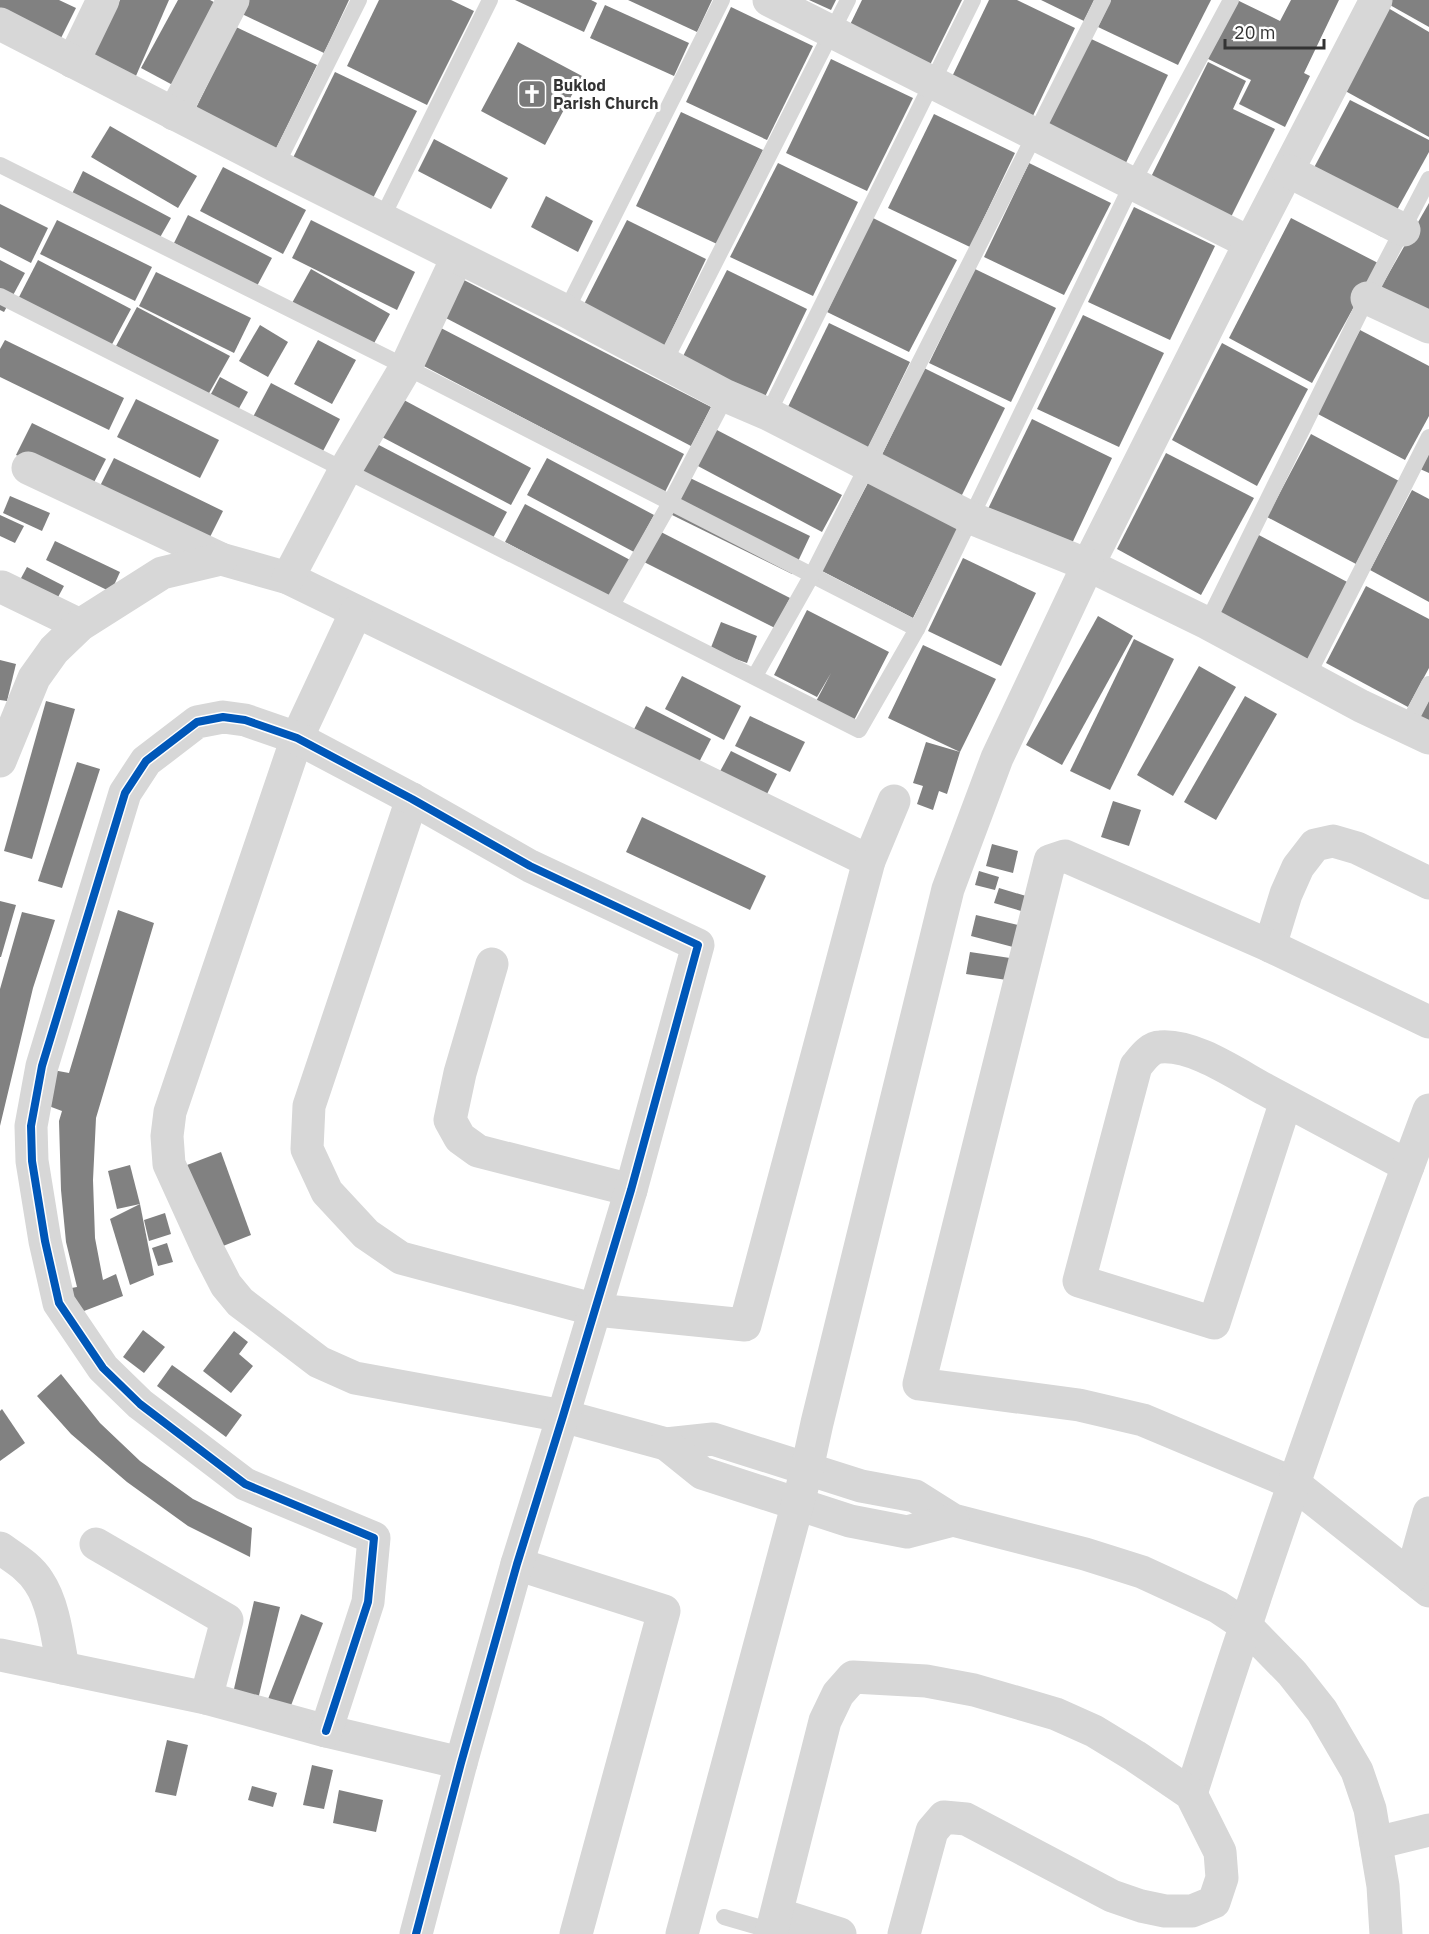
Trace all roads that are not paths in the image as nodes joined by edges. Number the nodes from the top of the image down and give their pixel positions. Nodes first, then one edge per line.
1 (103, 0) edge
2 (233, 0) edge
3 (359, 0) edge
4 (490, 0) edge
5 (722, 0) edge
6 (770, 0) edge
7 (848, 0) edge
8 (972, 0) edge
9 (1103, 0) edge
10 (1231, 0) edge
11 (1376, 0) edge
12 (0, 24) edge
13 (833, 32) junction
14 (73, 62) junction
15 (932, 82) junction
16 (174, 114) junction
17 (1034, 134) junction
18 (0, 165) edge
19 (276, 166) junction
20 (1288, 171) junction
21 (1429, 179) edge
22 (1132, 184) junction
23 (381, 218) junction
24 (1404, 230) junction
25 (1250, 243) junction
26 (457, 258) junction
27 (0, 296) edge
28 (1367, 298) junction
29 (566, 311) junction
30 (1429, 327) edge
31 (664, 363) junction
32 (406, 367) junction
33 (726, 396) junction
34 (768, 414) junction
35 (1429, 437) edge
36 (868, 466) junction
37 (28, 468) dead end
38 (345, 470) junction
39 (670, 503) junction
40 (970, 518) junction
41 (221, 559) junction
42 (1088, 565) junction
43 (812, 575) junction
44 (288, 578) junction
45 (2, 587) dead end
46 (612, 605) junction
47 (356, 612) junction
48 (1207, 623) junction
49 (80, 625) junction
50 (917, 629) junction
51 (755, 676) junction
52 (1307, 677) junction
53 (1429, 684) edge
54 (1418, 733) edge
55 (297, 738) junction
56 (0, 761) edge
57 (412, 799) junction
58 (894, 801) dead end
59 (869, 861) junction
60 (1429, 883) edge
61 (1270, 946) junction
62 (492, 964) dead end
63 (1429, 1022) edge
64 (1287, 1101) junction
65 (1429, 1110) edge
66 (1408, 1166) junction
67 (631, 1190) junction
68 (596, 1310) junction
69 (563, 1416) junction
70 (666, 1444) junction
71 (807, 1469) junction
72 (1293, 1483) junction
73 (798, 1505) junction
74 (1429, 1513) edge
75 (953, 1520) junction
76 (96, 1544) dead end
77 (0, 1548) edge
78 (517, 1563) junction
79 (1420, 1584) edge
80 (1245, 1625) junction
81 (0, 1655) edge
82 (63, 1668) junction
83 (206, 1698) junction
84 (326, 1731) junction
85 (461, 1763) junction
86 (1191, 1794) junction
87 (1429, 1830) edge
88 (1376, 1842) junction
89 (724, 1917) dead end
90 (773, 1926) edge
91 (416, 1934) edge
92 (576, 1934) edge
93 (682, 1934) edge
94 (840, 1934) edge
95 (904, 1934) edge
96 (1386, 1934) edge

1 - 14 street
2 - 16 street
3 - 19 lane
4 - 23 lane
5 - 29 lane
6 - 13 street
7 - 13 lane
8 - 15 lane
9 - 17 lane
10 - 22 lane
11 - 20 street
12 - 14 street
13 - 15 street
13 - 31 lane
14 - 16 street
15 - 17 street
15 - 34 lane
16 - 19 street
17 - 22 street
17 - 36 lane
18 - 32 lane
19 - 23 street
20 - 24 street
20 - 25 street
21 - 24 lane
22 - 25 street
22 - 40 lane
23 - 26 street
24 - 28 lane
25 - 42 street
26 - 29 street
26 - 32 street
27 - 38 lane
28 - 30 street
28 - 48 lane
29 - 31 street
31 - 33 street
32 - 38 street
32 - 39 lane
33 - 34 street
33 - 39 lane
34 - 36 street
35 - 52 lane
36 - 40 street
36 - 43 lane
37 - 41 street
38 - 44 street
38 - 46 lane
39 - 43 lane
39 - 46 lane
40 - 42 street
40 - 50 lane
41 - 44 street
41 - 49 street
42 - 48 street
42 - 71 street
43 - 50 lane
43 - 51 lane
44 - 47 street
45 - 49 street
46 - 51 lane
47 - 55 street
47 - 59 street
48 - 52 street
49 - 56 street
50 - 51 lane
52 - 54 street
53 - 54 lane
55 - 57 street
55 - 69 street
55 - 84 street
57 - 67 street
57 - 68 street
58 - 59 street
59 - 68 street
60 - 61 street
61 - 63 street
61 - 72 street
62 - 67 street
64 - 64 street
64 - 66 street
65 - 66 street
66 - 72 street
67 - 68 street
68 - 69 street
69 - 70 street
69 - 78 street
70 - 71 street
70 - 73 street
71 - 73 street
71 - 75 street
72 - 79 street
72 - 80 street
73 - 75 street
73 - 93 street
74 - 79 street
75 - 80 street
76 - 83 street
77 - 82 street
78 - 85 street
78 - 92 street
80 - 86 street
80 - 88 street
81 - 82 street
82 - 83 street
83 - 84 street
84 - 85 street
85 - 91 street
86 - 90 street
86 - 95 street
87 - 88 street
88 - 96 street
89 - 90 lane
90 - 94 street

